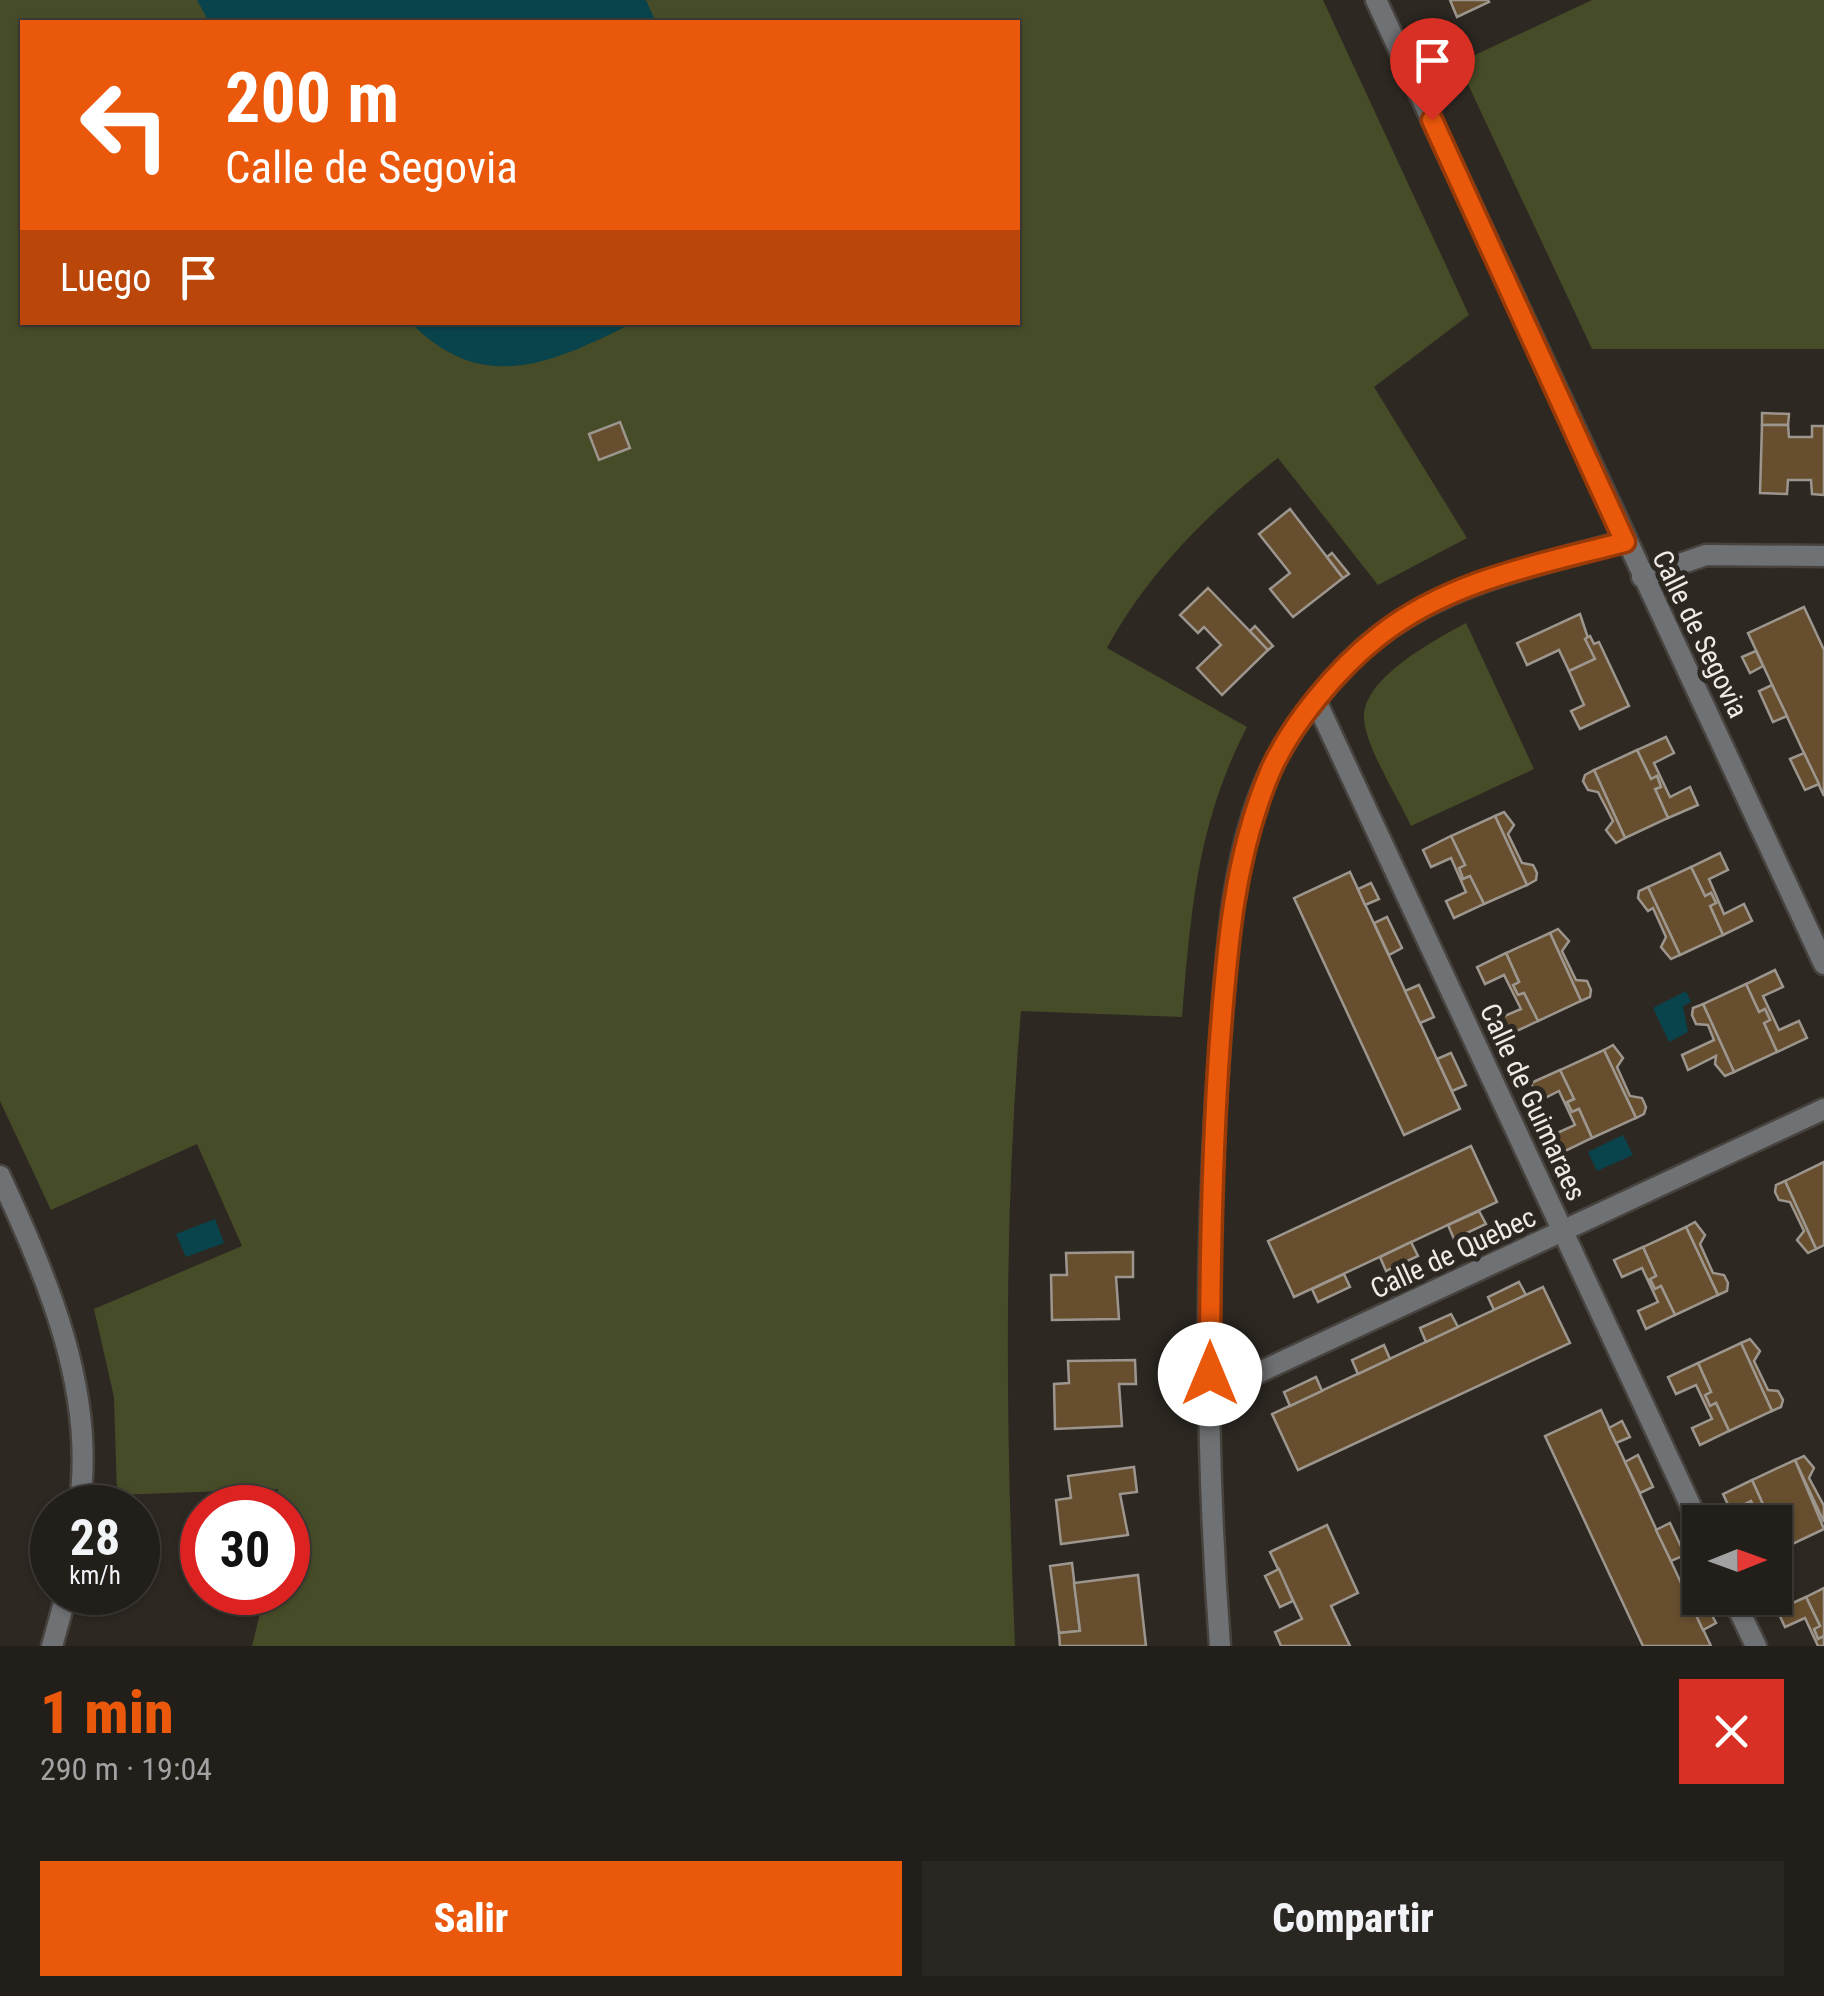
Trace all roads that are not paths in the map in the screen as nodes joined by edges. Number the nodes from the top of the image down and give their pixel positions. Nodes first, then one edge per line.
1 (1376, 0) edge
2 (1625, 542) junction
3 (1824, 556) edge
4 (1642, 577) junction
5 (1316, 701) junction
6 (1824, 964) edge
7 (1824, 1109) edge
8 (0, 1176) edge
9 (1564, 1233) junction
10 (1210, 1374) junction
11 (79, 1485) edge
12 (1690, 1505) edge
13 (61, 1615) edge
14 (1741, 1615) edge
15 (52, 1646) edge
16 (1220, 1646) edge
17 (1756, 1646) edge

1 - 2 street, Calle de Segovia
2 - 4 street, Calle de Segovia
2 - 5 street
3 - 4 street
4 - 6 street, Calle de Segovia
5 - 9 street, Calle de Guimaraes
5 - 10 street
7 - 9 street, Calle de Quebec
8 - 11 street
9 - 10 street, Calle de Quebec
9 - 12 street, Calle de Guimaraes
10 - 16 street
13 - 15 street
14 - 17 street

